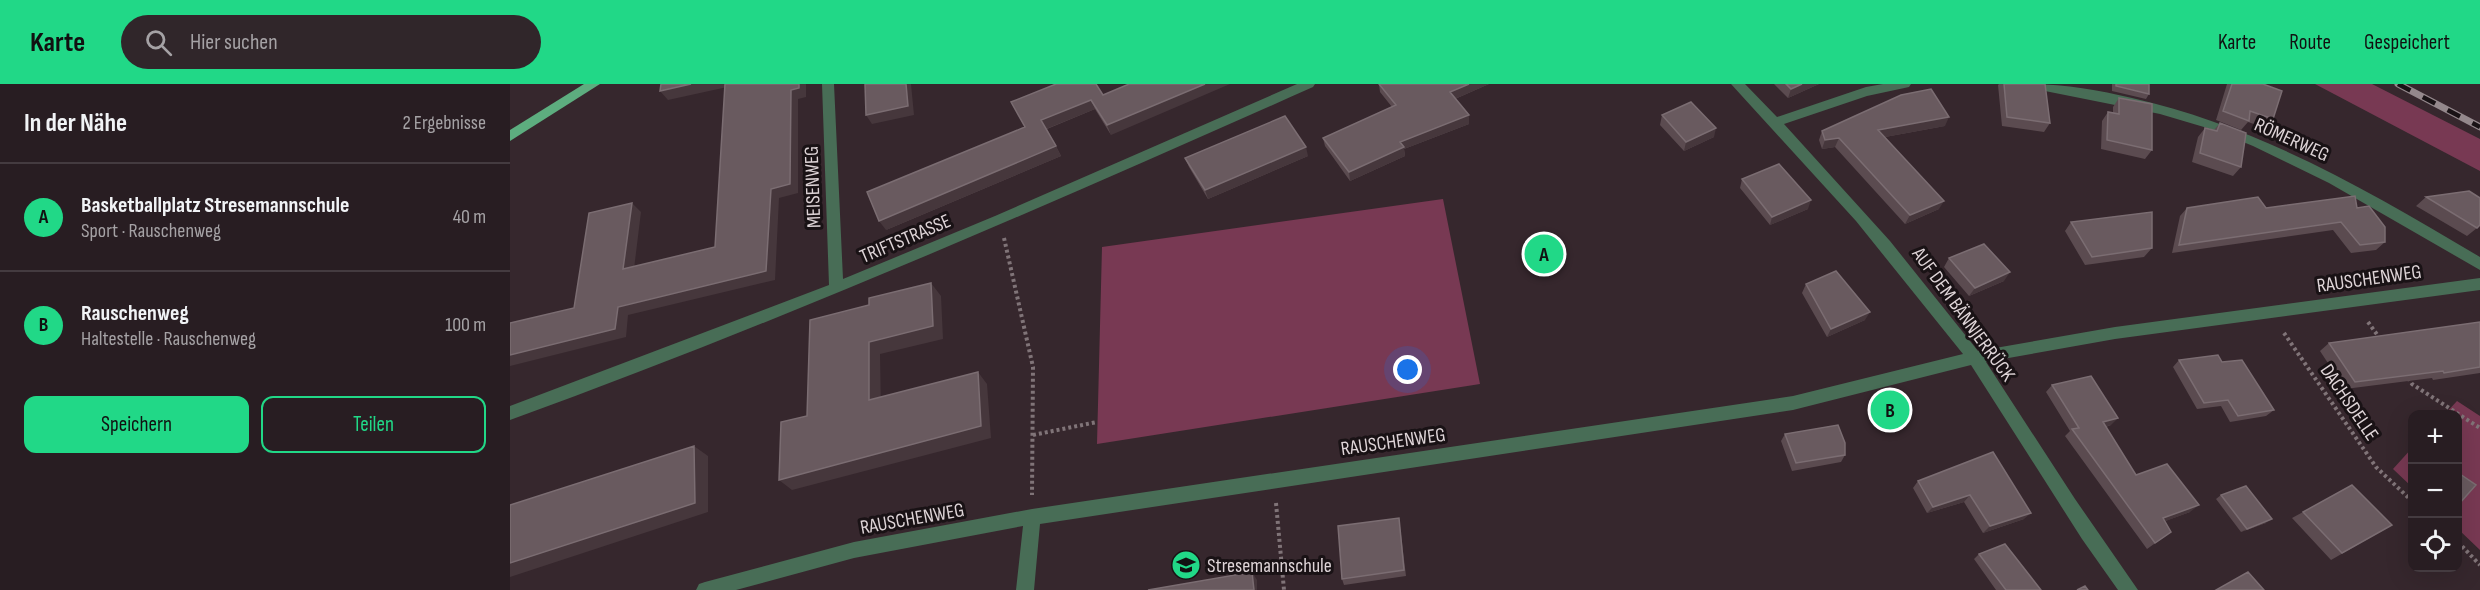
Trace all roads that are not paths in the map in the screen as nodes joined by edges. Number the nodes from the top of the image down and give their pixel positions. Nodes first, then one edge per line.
1 (594, 84) edge
2 (828, 84) edge
3 (1309, 84) edge
4 (1737, 84) edge
5 (1905, 84) edge
6 (2035, 84) edge
7 (1775, 122) junction
8 (510, 136) edge
9 (2480, 264) edge
10 (2480, 284) edge
11 (836, 288) junction
12 (1975, 358) junction
13 (510, 413) edge
14 (1032, 517) junction
15 (705, 590) edge
16 (1025, 590) edge
17 (2129, 590) edge

1 - 8 main road
2 - 11 street, MEISENWEG
3 - 11 street, TRIFTSTRASSE
4 - 7 street, AUF DEM BÄNNJERRÜCK
5 - 7 street
6 - 9 street, RÖMERWEG
7 - 12 street, AUF DEM BÄNNJERRÜCK
10 - 12 street, RAUSCHENWEG
11 - 13 street, TRIFTSTRASSE
12 - 14 street, RAUSCHENWEG
12 - 17 street, AUF DEM BÄNNJERRÜCK
14 - 15 street, RAUSCHENWEG
14 - 16 street

